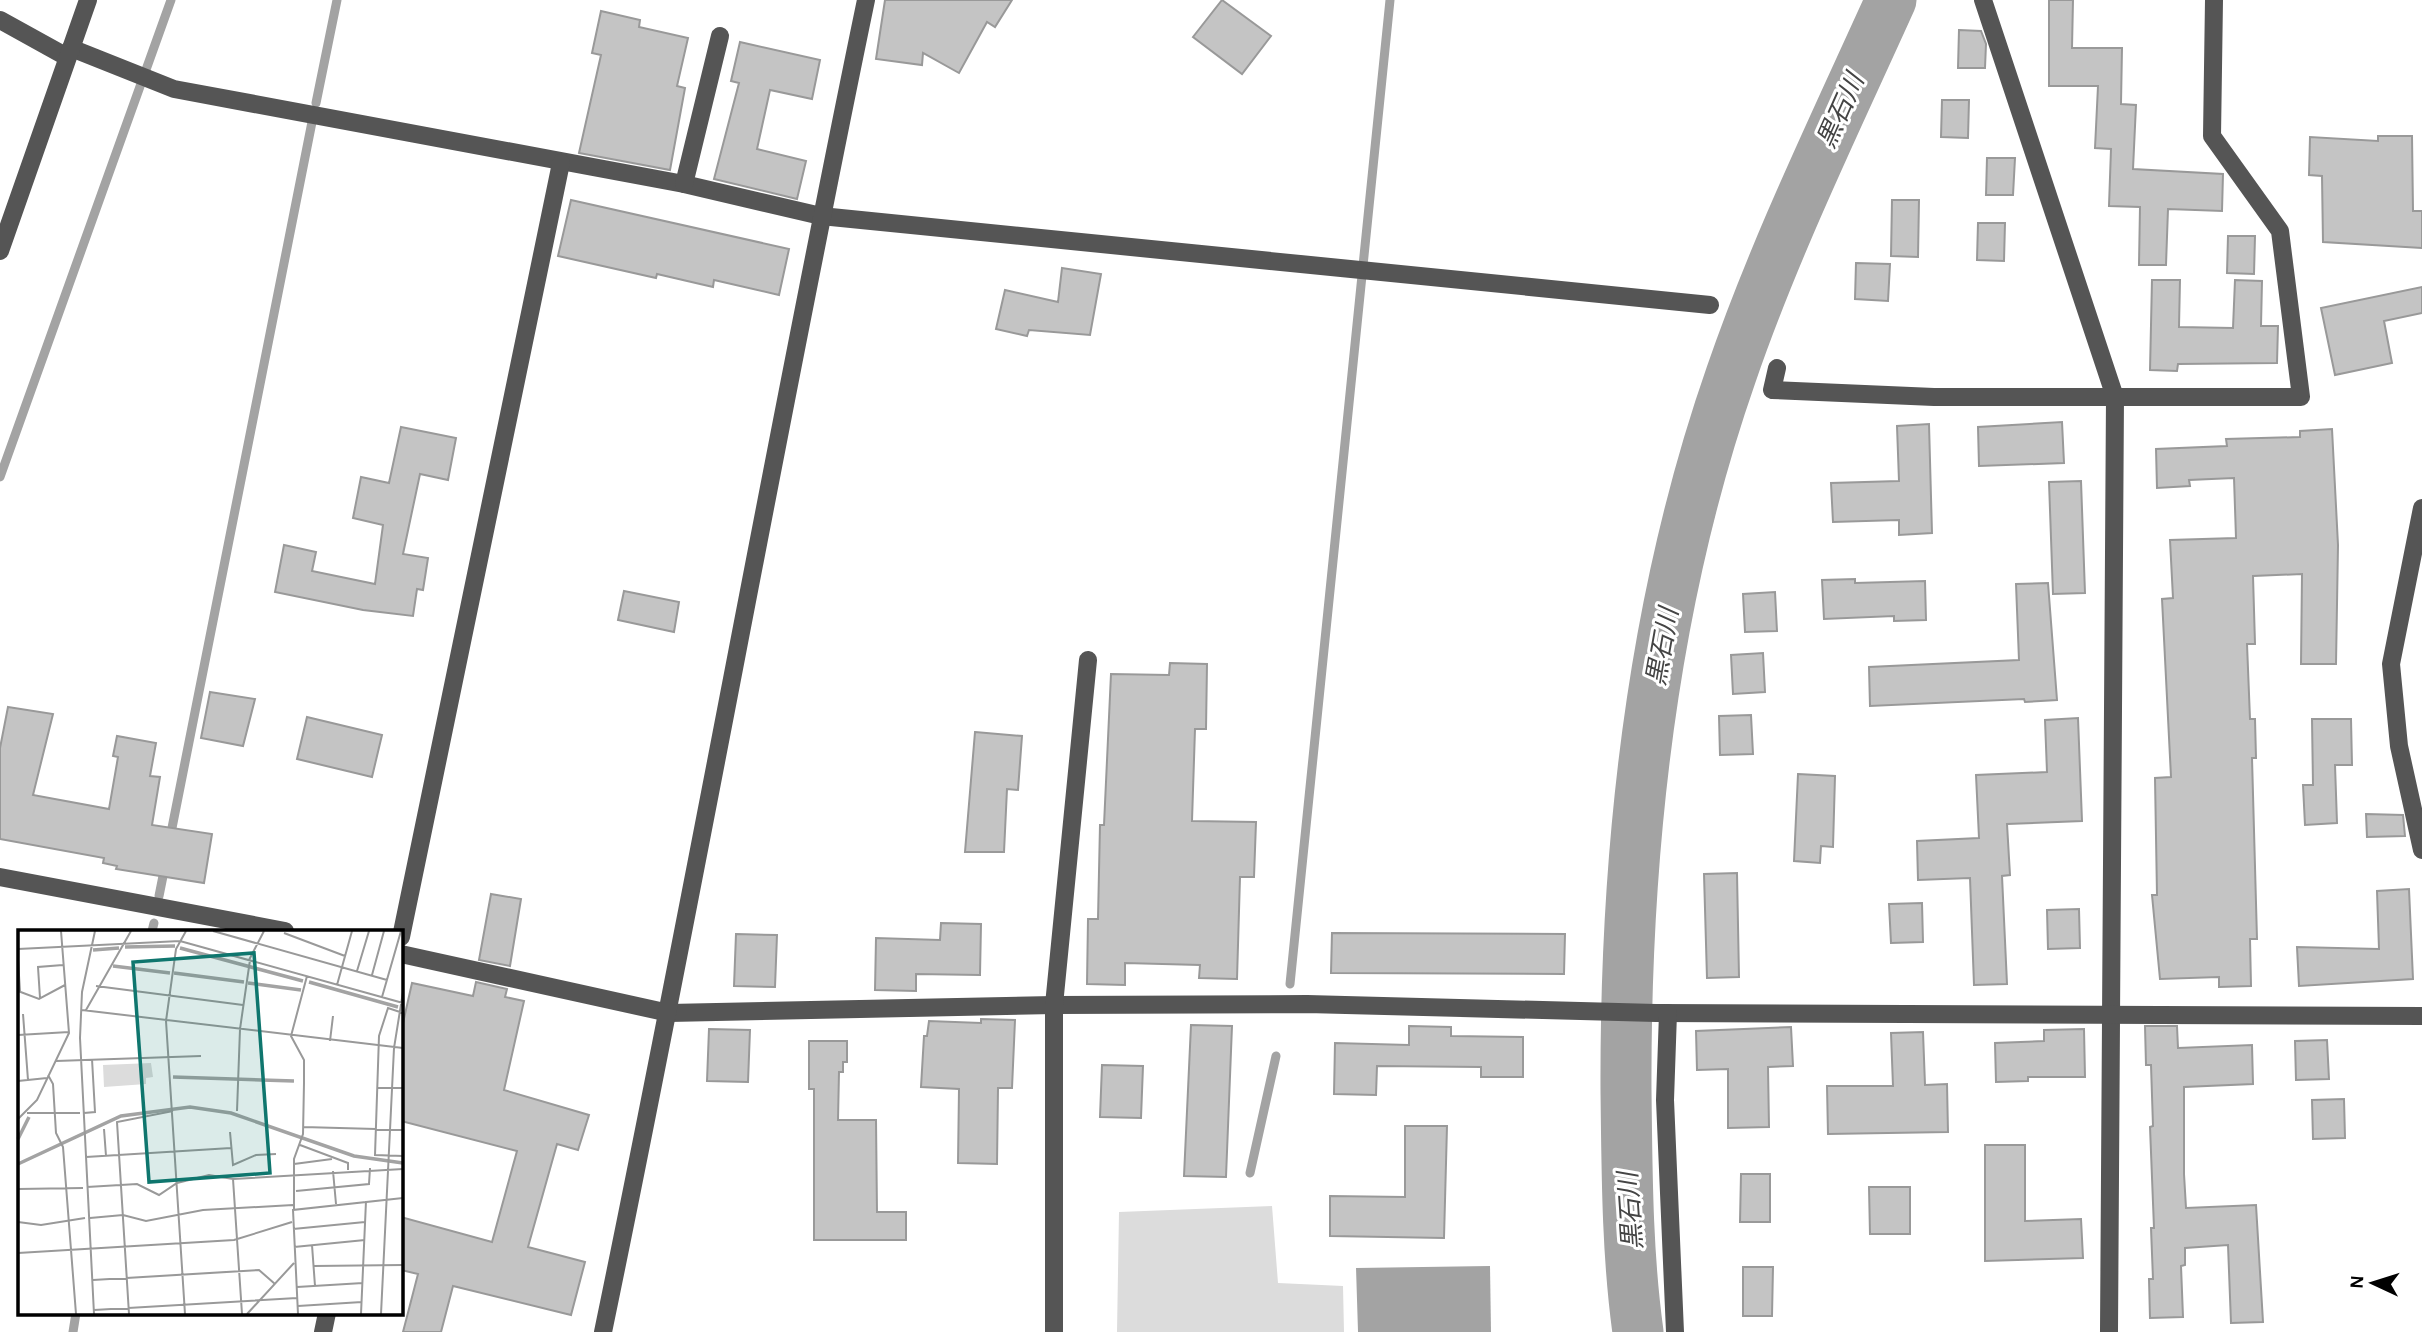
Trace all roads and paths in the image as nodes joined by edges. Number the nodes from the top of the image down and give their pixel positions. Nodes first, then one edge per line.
1 (88, 0) edge
2 (866, 0) edge
3 (1983, 0) edge
4 (2214, 0) edge
5 (0, 20) edge
6 (720, 36) dead end
7 (69, 52) junction
8 (561, 163) junction
9 (684, 184) junction
10 (821, 216) junction
11 (0, 251) edge
12 (1710, 305) dead end
13 (1777, 368) dead end
14 (2115, 397) junction
15 (2422, 508) edge
16 (1088, 660) dead end
17 (2422, 850) edge
18 (0, 877) edge
19 (280, 930) edge
20 (402, 932) edge
21 (402, 954) edge
22 (1054, 1004) junction
23 (669, 1013) junction
24 (1662, 1013) junction
25 (2111, 1014) junction
26 (2422, 1016) edge
27 (327, 1314) edge
28 (323, 1332) edge
29 (603, 1332) edge
30 (1054, 1332) edge
31 (1675, 1332) edge
32 (2109, 1332) edge

1 - 7 street
2 - 10 street
3 - 14 street
4 - 14 street
5 - 7 street
6 - 9 street
7 - 8 street
7 - 11 street
8 - 9 street
8 - 20 street
9 - 10 street
10 - 12 street
10 - 23 street
13 - 14 street
14 - 25 street
15 - 17 street
16 - 22 street
18 - 19 street
21 - 23 street
22 - 23 street
22 - 24 street
22 - 30 street
23 - 29 street
24 - 25 street
24 - 31 street
25 - 26 street
25 - 32 street
27 - 28 street

